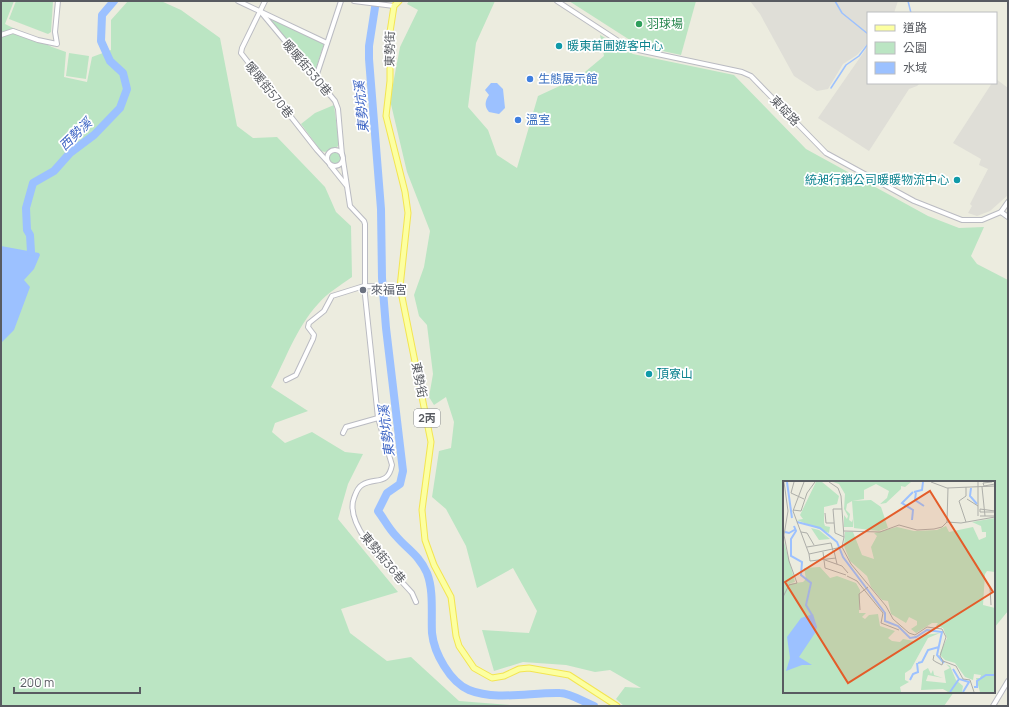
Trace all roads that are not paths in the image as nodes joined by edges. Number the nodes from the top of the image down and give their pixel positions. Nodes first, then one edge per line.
1 (58, 1) edge
2 (238, 1) edge
3 (265, 1) edge
4 (341, 1) edge
5 (354, 1) edge
6 (398, 1) edge
7 (556, 1) edge
8 (391, 5) junction
9 (260, 11) junction
10 (1, 35) edge
11 (327, 43) junction
12 (316, 77) junction
13 (342, 155) junction
14 (343, 160) junction
15 (327, 161) junction
16 (330, 165) junction
17 (346, 185) junction
18 (1008, 202) edge
19 (1001, 212) junction
20 (1008, 218) edge
21 (364, 286) junction
22 (400, 287) junction
23 (286, 380) dead end
24 (378, 418) junction
25 (343, 433) dead end
26 (416, 602) dead end
27 (1008, 681) edge
28 (617, 706) edge
29 (993, 706) edge

1 - 10 street
2 - 9 street, 暖暖街530巷
3 - 9 street, 暖暖街570巷
4 - 11 street
5 - 8 street
6 - 8 main road, 東勢街 / 2丙
7 - 19 street, 東碇路
8 - 22 main road, 東勢街 / 2丙
9 - 11 street
9 - 12 street, 暖暖街530巷
9 - 15 street, 暖暖街570巷
11 - 12 street
12 - 13 street, 暖暖街530巷
13 - 14 street
13 - 15 street
14 - 16 street
14 - 17 street
15 - 16 street
16 - 17 street
17 - 21 street
18 - 19 street
19 - 20 street
21 - 22 street
21 - 23 street
21 - 24 street, 東勢街36巷
22 - 28 main road, 東勢街 / 2丙
24 - 25 street
24 - 26 street, 東勢街36巷
27 - 29 street

